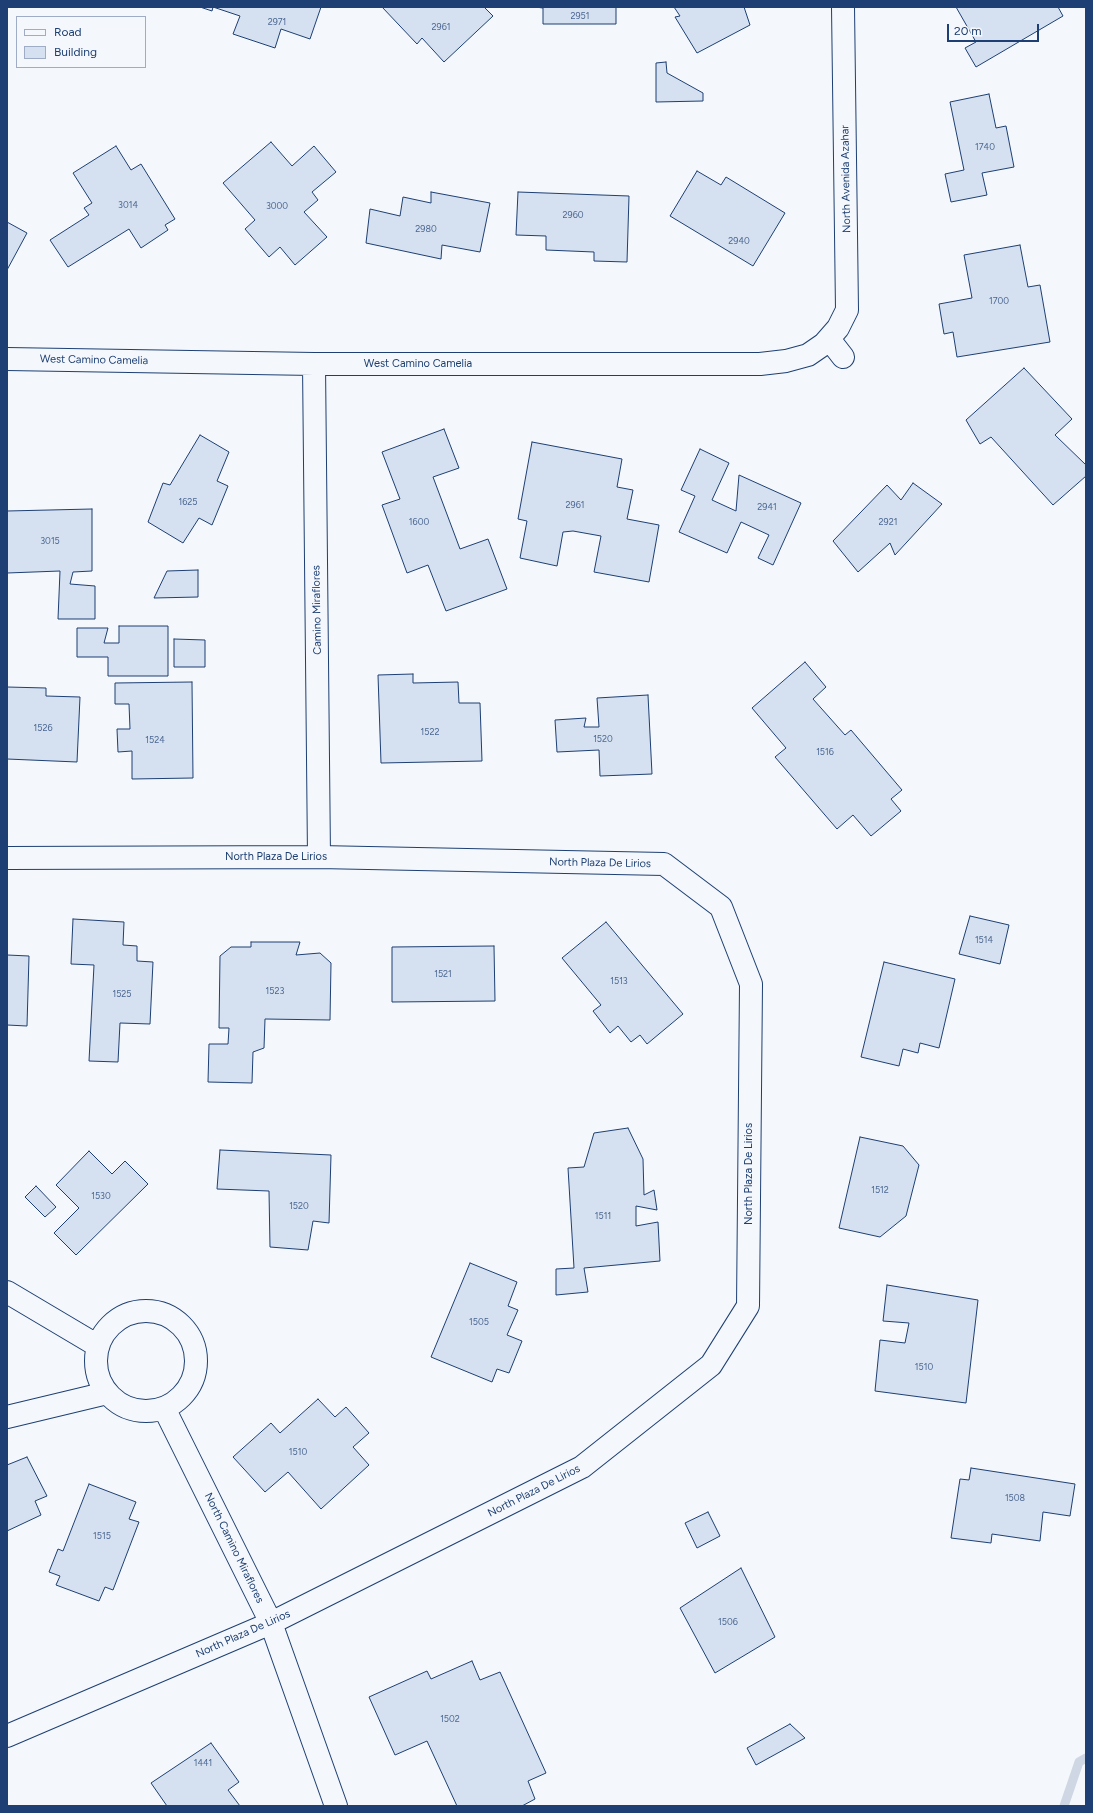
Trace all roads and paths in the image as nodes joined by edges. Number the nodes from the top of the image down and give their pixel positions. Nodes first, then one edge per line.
1 (843, 7) edge
2 (826, 341) junction
3 (843, 357) dead end
4 (7, 359) edge
5 (314, 364) junction
6 (319, 857) junction
7 (7, 858) edge
8 (7, 1292) edge
9 (98, 1346) junction
10 (107, 1393) junction
11 (164, 1408) junction
12 (7, 1417) edge
13 (272, 1623) junction
14 (7, 1736) edge
15 (336, 1806) edge

1 - 2 street, North Avenida Azahar
2 - 3 street
2 - 5 street, West Camino Camelia
4 - 5 street, West Camino Camelia
5 - 6 street, Camino Miraflores
6 - 7 street, North Plaza De Lirios
6 - 13 street, North Plaza De Lirios
8 - 9 street
9 - 10 street
9 - 11 street
10 - 11 street
10 - 12 street
11 - 13 street, North Camino Miraflores
13 - 14 street, North Plaza De Lirios
13 - 15 street, North Camino Miraflores

